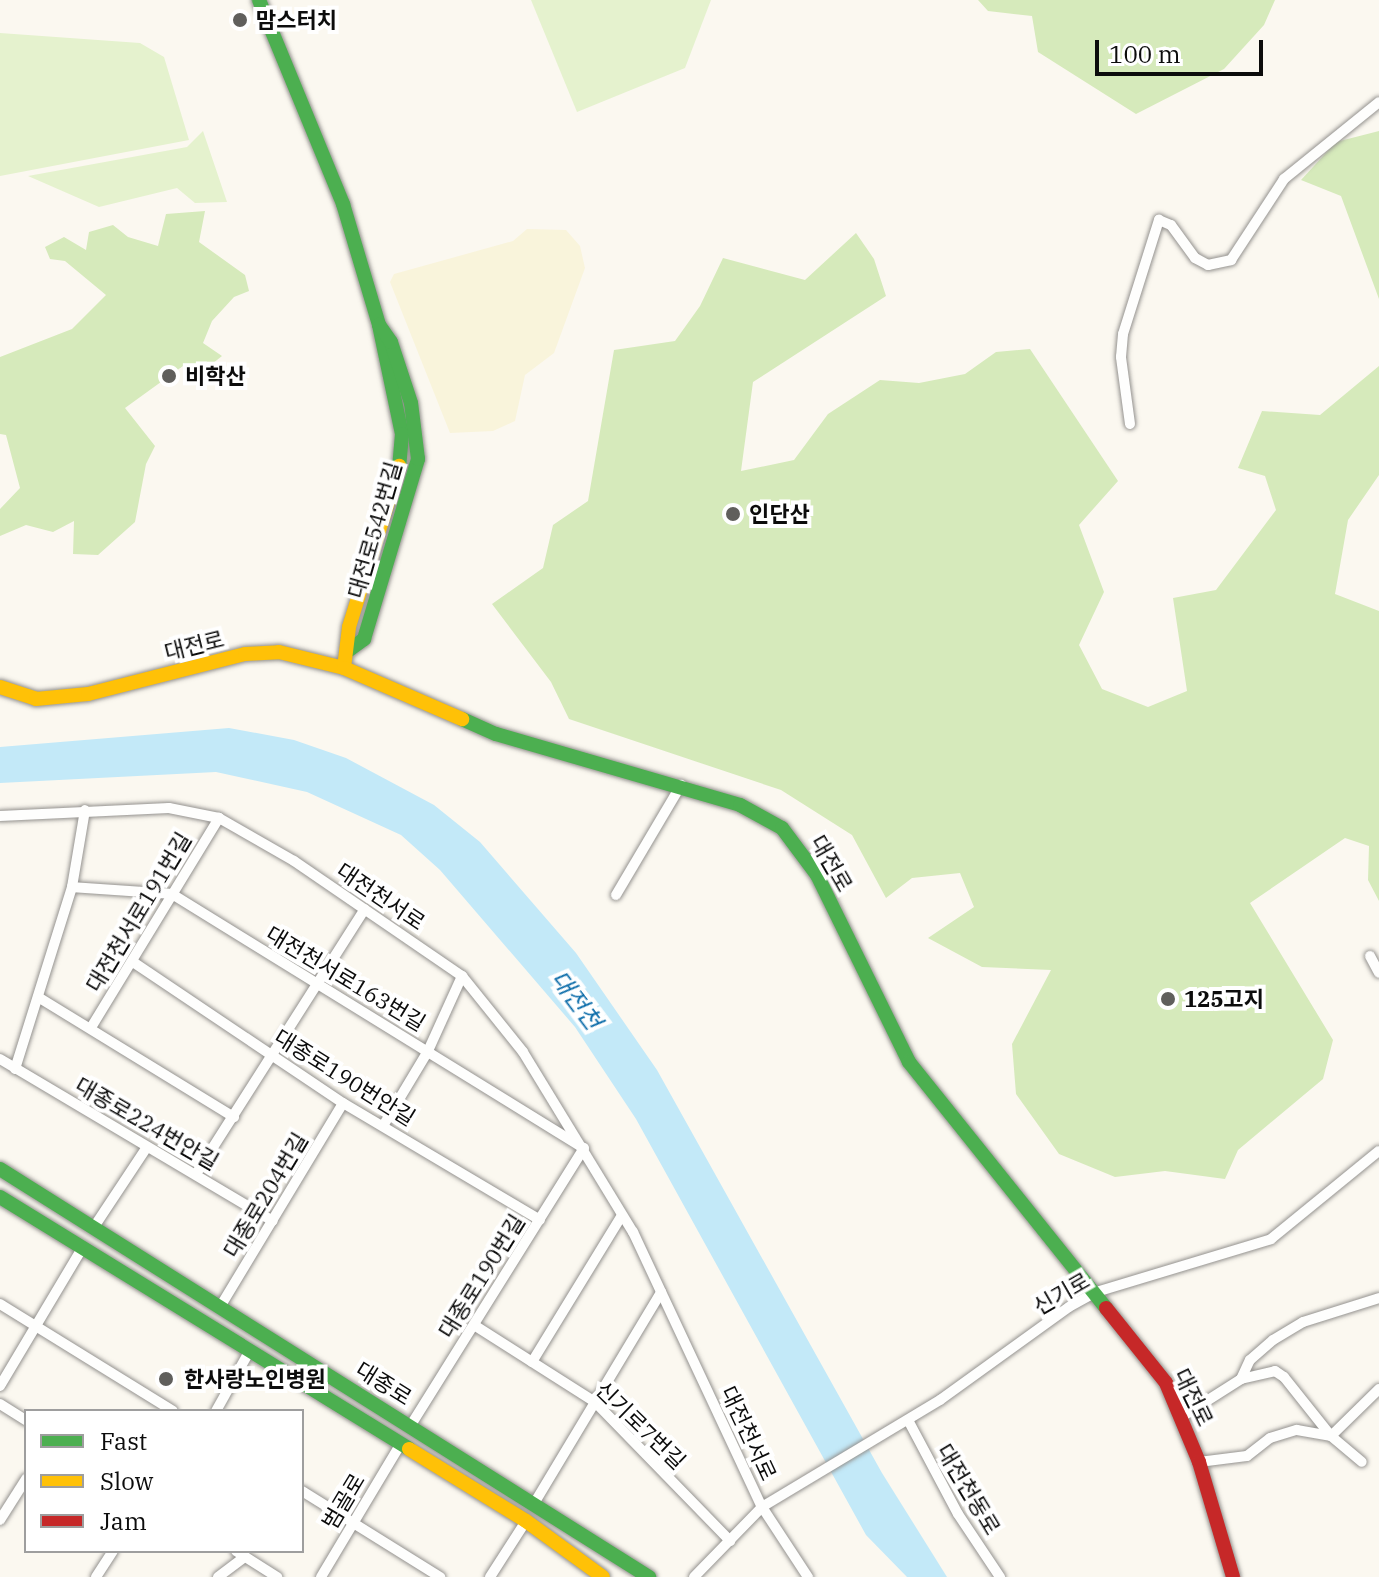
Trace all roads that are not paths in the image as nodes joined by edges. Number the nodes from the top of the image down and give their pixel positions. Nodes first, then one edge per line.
1 (259, 0) edge
2 (1379, 102) edge
3 (1130, 424) dead end
4 (344, 668) junction
5 (0, 687) edge
6 (681, 785) junction
7 (85, 810) junction
8 (0, 816) edge
9 (219, 818) junction
10 (72, 887) junction
11 (172, 894) junction
12 (616, 895) dead end
13 (365, 909) junction
14 (1370, 956) dead end
15 (133, 962) junction
16 (1379, 973) edge
17 (462, 976) junction
18 (317, 985) junction
19 (38, 997) junction
20 (92, 1026) junction
21 (428, 1051) junction
22 (273, 1057) junction
23 (0, 1059) edge
24 (15, 1069) junction
25 (343, 1103) junction
26 (234, 1117) junction
27 (383, 1126) junction
28 (147, 1147) junction
29 (584, 1148) junction
30 (1379, 1151) edge
31 (0, 1169) edge
32 (196, 1174) junction
33 (0, 1197) edge
34 (622, 1215) junction
35 (540, 1220) junction
36 (273, 1221) junction
37 (94, 1227) junction
38 (83, 1247) junction
39 (661, 1292) junction
40 (1096, 1292) junction
41 (1379, 1298) edge
42 (0, 1304) edge
43 (220, 1307) junction
44 (474, 1325) junction
45 (36, 1326) junction
46 (249, 1352) junction
47 (532, 1362) junction
48 (1241, 1379) junction
49 (0, 1386) edge
50 (1379, 1389) edge
51 (595, 1402) junction
52 (1, 1407) edge
53 (170, 1409) edge
54 (217, 1409) edge
55 (1183, 1416) junction
56 (24, 1419) edge
57 (908, 1420) junction
58 (411, 1425) junction
59 (1331, 1436) junction
60 (400, 1445) junction
61 (1199, 1462) junction
62 (1362, 1462) dead end
63 (24, 1482) edge
64 (304, 1492) edge
65 (535, 1502) junction
66 (762, 1507) junction
67 (0, 1520) edge
68 (526, 1521) junction
69 (353, 1523) junction
70 (730, 1541) junction
71 (112, 1553) edge
72 (240, 1554) edge
73 (96, 1577) edge
74 (218, 1577) edge
75 (277, 1577) edge
76 (321, 1577) edge
77 (440, 1577) edge
78 (490, 1577) edge
79 (603, 1577) edge
80 (649, 1577) edge
81 (694, 1577) edge
82 (808, 1577) edge
83 (1000, 1577) edge
84 (1233, 1577) edge

1 - 4 main road, 대전로542번길
2 - 3 street
4 - 5 main road, 대전로
4 - 6 main road, 대전로
6 - 12 street
6 - 40 main road, 대전로
7 - 8 street, 대전천서로
7 - 9 street, 대전천서로
7 - 10 street
9 - 11 street, 대전천서로191번길
9 - 13 street, 대전천서로
10 - 11 street, 대전천서로163번길
10 - 19 street
11 - 15 street, 대전천서로191번길
11 - 18 street, 대전천서로163번길
13 - 17 street, 대전천서로
13 - 18 street
14 - 16 street
15 - 20 street, 대전천서로191번길
15 - 22 street, 대종로190번안길
17 - 21 street
17 - 29 street, 대전천서로
18 - 21 street, 대전천서로163번길
18 - 22 street
19 - 20 street
19 - 24 street
20 - 26 street
21 - 27 street
21 - 29 street, 대전천서로163번길
22 - 25 street, 대종로190번안길
22 - 26 street
23 - 24 street, 대종로224번안길
24 - 28 street, 대종로224번안길
25 - 27 street, 대종로190번안길
25 - 36 street, 대종로204번길
26 - 32 street
27 - 35 street, 대종로190번안길
28 - 32 street, 대종로224번안길
28 - 37 street
29 - 34 street, 대전천서로
29 - 35 street, 대종로190번길
30 - 40 street, 신기로
31 - 37 main road, 대종로
32 - 36 street, 대종로224번안길
33 - 38 main road, 대종로
34 - 39 street, 대전천서로
34 - 47 street
35 - 44 street, 대종로190번길
36 - 43 street, 대종로204번길
37 - 43 main road, 대종로
38 - 45 street
38 - 46 main road, 대종로
39 - 51 street
39 - 66 street, 대전천서로
40 - 55 main road, 대전로
40 - 57 street, 신기로
41 - 48 street
42 - 45 street
43 - 58 main road, 대종로
44 - 47 street, 신기로7번길
44 - 58 street, 대종로190번길
45 - 49 street
45 - 53 street
46 - 54 street
46 - 60 main road, 대종로
47 - 51 street, 신기로7번길
48 - 55 street
48 - 59 street
50 - 59 street
51 - 65 street
51 - 70 street, 신기로7번길
52 - 56 street
55 - 61 main road, 대전로
57 - 66 street, 신기로
57 - 83 street, 대전천동로
58 - 65 main road, 대종로
59 - 61 street
59 - 62 street
60 - 68 main road, 대종로
60 - 69 street, 범골로
61 - 84 main road, 대전로
63 - 67 street
64 - 69 street
65 - 80 main road, 대종로
66 - 70 street, 신기로
66 - 82 street, 대전천서로
68 - 78 street
68 - 79 main road, 대종로
69 - 76 street, 범골로
69 - 77 street
70 - 81 street, 신기로
71 - 73 street
72 - 74 street
72 - 75 street

